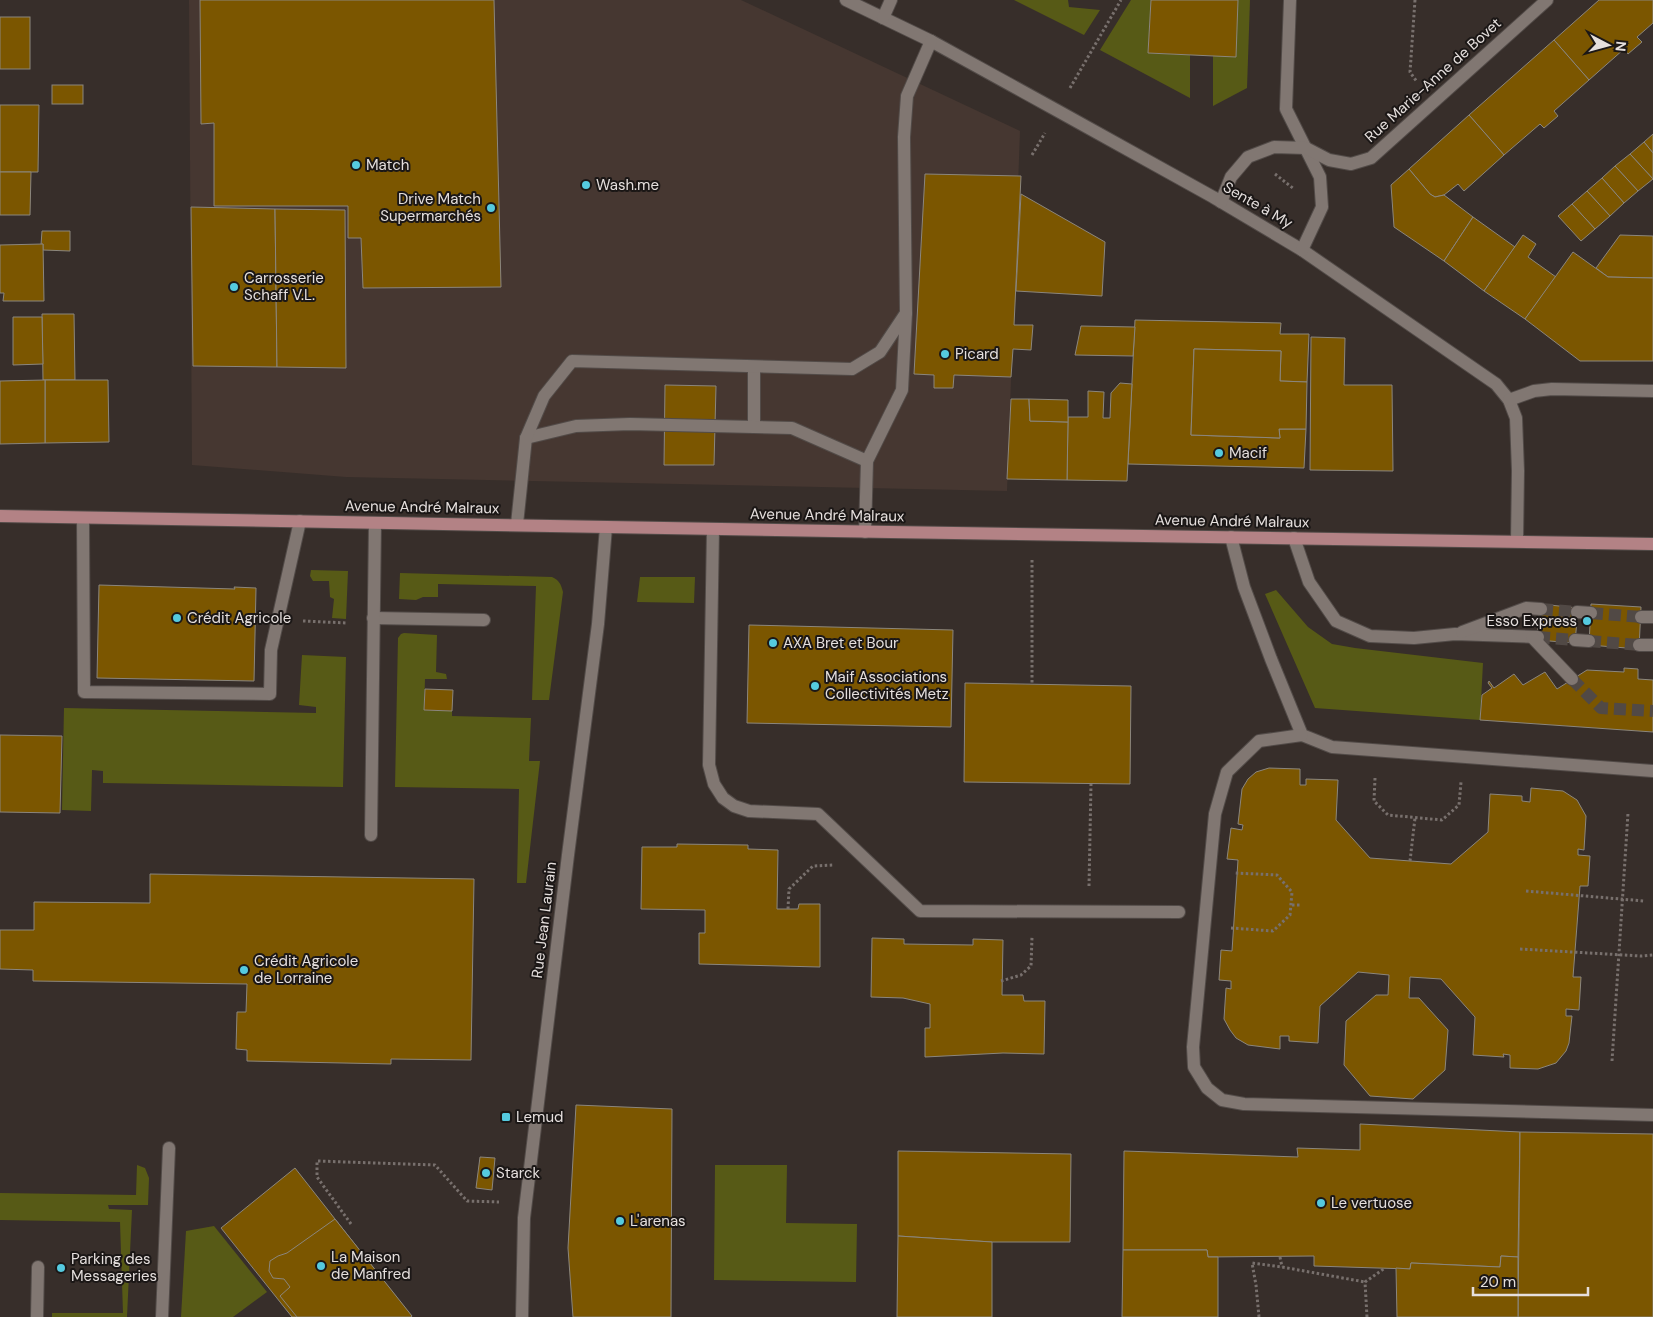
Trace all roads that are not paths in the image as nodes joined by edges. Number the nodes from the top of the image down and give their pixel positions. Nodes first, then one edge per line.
1 (846, 0) edge
2 (891, 0) edge
3 (1290, 0) edge
4 (1547, 0) edge
5 (883, 18) junction
6 (931, 41) junction
7 (1306, 148) junction
8 (1221, 202) junction
9 (1302, 250) junction
10 (906, 313) junction
11 (754, 368) junction
12 (1653, 391) edge
13 (1509, 400) junction
14 (754, 427) junction
15 (526, 438) junction
16 (867, 461) junction
17 (0, 516) edge
18 (83, 518) junction
19 (300, 521) junction
20 (375, 523) junction
21 (517, 524) junction
22 (606, 527) junction
23 (713, 529) junction
24 (865, 532) junction
25 (1231, 537) junction
26 (1294, 538) junction
27 (1517, 541) junction
28 (1653, 544) edge
29 (1541, 609) tunnel mouth
30 (1578, 612) tunnel mouth
31 (1591, 613) tunnel mouth
32 (484, 620) dead end
33 (373, 621) junction
34 (1455, 634) junction
35 (1575, 640) tunnel mouth
36 (1588, 641) tunnel mouth
37 (1639, 644) tunnel mouth
38 (1653, 645) edge
39 (1572, 679) tunnel mouth
40 (1302, 736) junction
41 (1653, 771) edge
42 (370, 835) dead end
43 (1178, 912) dead end
44 (1653, 1115) edge
45 (169, 1148) dead end
46 (38, 1267) dead end
47 (37, 1317) edge
48 (162, 1317) edge
49 (522, 1317) edge

1 - 5 street, Sente à My
2 - 5 street
3 - 7 street
4 - 7 street, Rue Marie-Anne de Bovet
5 - 6 street, Sente à My
6 - 8 street, Sente à My
6 - 10 street
7 - 8 street
7 - 9 street
8 - 9 street, Sente à My
9 - 13 street, Sente à My
10 - 11 street
10 - 16 street
11 - 14 street
11 - 15 street
12 - 13 street
13 - 27 street, Sente à My
14 - 15 street
14 - 16 street
15 - 21 street
16 - 24 street
17 - 18 main road, Avenue André Malraux
18 - 19 main road, Avenue André Malraux
18 - 19 street
19 - 20 main road, Avenue André Malraux
20 - 21 main road, Avenue André Malraux
20 - 33 street
21 - 22 main road, Avenue André Malraux
22 - 23 main road, Avenue André Malraux
22 - 49 street, Rue Jean Laurain
23 - 24 main road, Avenue André Malraux
23 - 43 street
24 - 25 main road, Avenue André Malraux
25 - 26 main road, Avenue André Malraux
25 - 40 street
26 - 27 main road, Avenue André Malraux
26 - 34 street
27 - 28 main road, Avenue André Malraux
29 - 34 street
30 - 31 street
32 - 33 street
33 - 42 street
34 - 39 street
35 - 36 street
37 - 38 street
40 - 41 street
40 - 44 street
45 - 48 street
46 - 47 street

